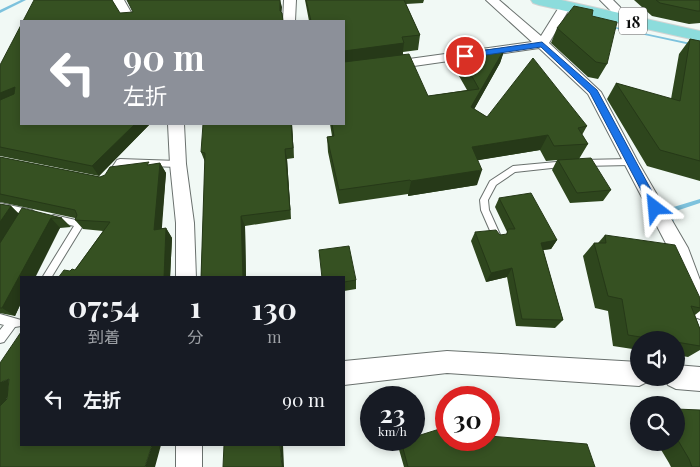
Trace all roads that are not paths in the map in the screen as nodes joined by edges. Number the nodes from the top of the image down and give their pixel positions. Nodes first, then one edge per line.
1 (118, 0) edge
2 (290, 0) edge
3 (492, 0) edge
4 (539, 0) edge
5 (606, 0) edge
6 (565, 6) junction
7 (621, 18) junction
8 (129, 20) edge
9 (289, 20) edge
10 (700, 36) edge
11 (542, 44) junction
12 (345, 72) edge
13 (180, 125) edge
14 (630, 162) junction
15 (178, 164) junction
16 (106, 182) edge
17 (0, 206) edge
18 (498, 239) edge
19 (47, 276) edge
20 (186, 276) edge
21 (700, 308) edge
22 (0, 319) edge
23 (18, 322) edge
24 (0, 338) edge
25 (345, 373) edge
26 (630, 373) edge
27 (685, 378) edge
28 (700, 379) edge
29 (189, 446) edge
30 (189, 467) edge

1 - 8 street
2 - 9 street
3 - 11 street
4 - 6 highway, 18
5 - 7 street
6 - 7 highway, 18
6 - 11 street
7 - 10 highway, 18
11 - 12 street
11 - 14 street
13 - 15 street
14 - 18 lane
14 - 21 street
15 - 16 lane
15 - 20 street
17 - 19 lane
22 - 23 lane
23 - 24 lane
25 - 26 street
27 - 28 street
29 - 30 street

